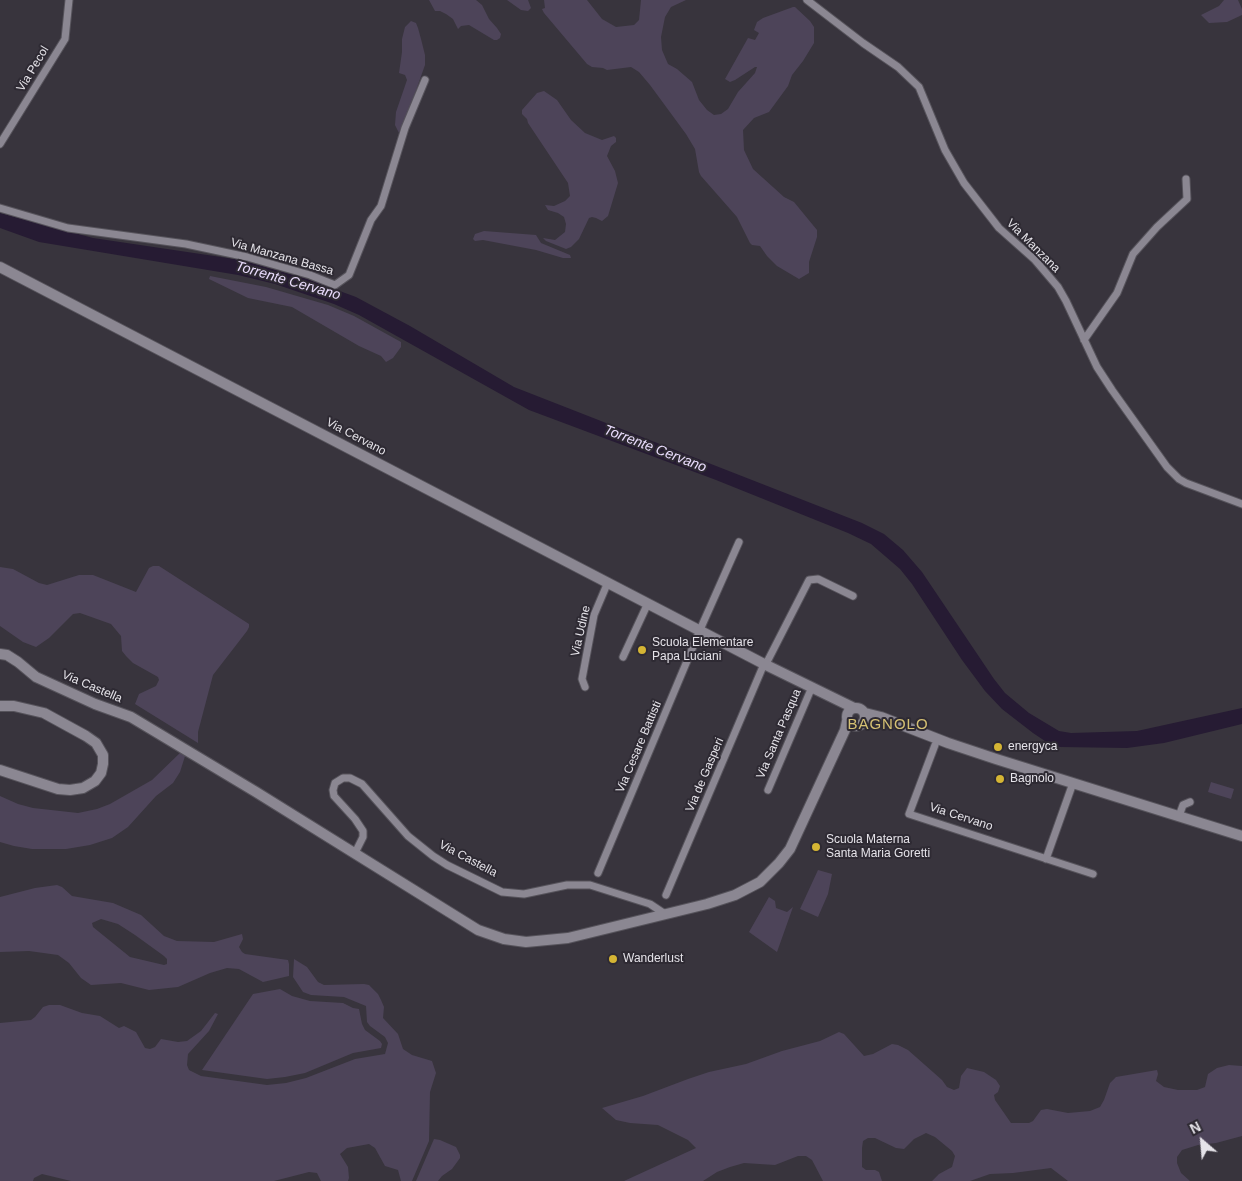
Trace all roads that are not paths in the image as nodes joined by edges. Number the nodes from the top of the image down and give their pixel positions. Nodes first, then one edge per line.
1 (69, 0) edge
2 (807, 0) edge
3 (425, 80) dead end
4 (0, 144) edge
5 (1186, 179) dead end
6 (0, 208) edge
7 (0, 267) edge
8 (1084, 340) junction
9 (1242, 504) edge
10 (739, 542) dead end
11 (608, 582) junction
12 (853, 596) dead end
13 (648, 603) junction
14 (700, 630) junction
15 (0, 654) edge
16 (624, 657) dead end
17 (765, 664) junction
18 (584, 687) dead end
19 (812, 687) junction
20 (0, 706) edge
21 (849, 715) junction
22 (862, 721) junction
23 (935, 744) dead end
24 (830, 762) junction
25 (0, 770) edge
26 (1073, 783) junction
27 (768, 790) dead end
28 (1190, 802) dead end
29 (1180, 816) junction
30 (1242, 836) edge
31 (355, 853) junction
32 (1046, 859) junction
33 (598, 873) dead end
34 (1093, 874) dead end
35 (666, 895) dead end
36 (665, 914) junction

1 - 4 street, Via Pecol
2 - 8 street, Via Manzana
3 - 6 street, Via Manzana Bassa
5 - 8 street
7 - 11 main road, Via Cervano
8 - 9 street, Via Manzana
10 - 14 street
11 - 13 main road, Via Cervano
11 - 18 street, Via Udine
12 - 17 street, Via de Gasperi
13 - 14 main road, Via Cervano
13 - 16 street
14 - 17 main road, Via Cervano
14 - 33 street, Via Cesare Battisti
15 - 31 main road, Via Castella
17 - 19 main road, Via Cervano
17 - 35 street, Via de Gasperi
19 - 21 main road, Via Cervano
19 - 27 street, Via Santa Pasqua
20 - 25 main road
21 - 22 main road
21 - 22 main road
21 - 24 main road
22 - 24 main road
22 - 26 main road
23 - 32 street, Via Cervano
24 - 36 main road, Via Castella
26 - 29 main road
26 - 32 street
28 - 29 street
29 - 30 main road
31 - 36 main road, Via Castella
31 - 36 street, Via Castella
32 - 34 street, Via Cervano

